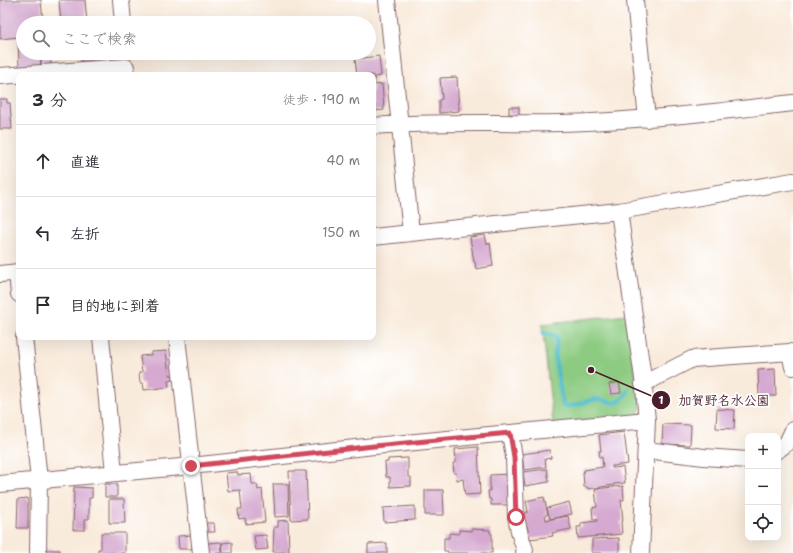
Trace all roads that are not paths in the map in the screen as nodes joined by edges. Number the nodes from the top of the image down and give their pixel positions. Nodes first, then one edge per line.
1 (121, 0) edge
2 (387, 0) edge
3 (635, 0) edge
4 (122, 16) edge
5 (126, 65) edge
6 (46, 72) edge
7 (16, 75) edge
8 (0, 76) edge
9 (793, 104) edge
10 (647, 119) junction
11 (399, 124) junction
12 (376, 126) edge
13 (793, 181) edge
14 (619, 211) junction
15 (411, 234) junction
16 (376, 237) edge
17 (16, 272) edge
18 (0, 274) edge
19 (24, 340) edge
20 (101, 340) edge
21 (177, 340) edge
22 (793, 367) edge
23 (644, 384) junction
24 (647, 420) junction
25 (793, 430) edge
26 (510, 433) junction
27 (781, 447) edge
28 (646, 450) junction
29 (745, 460) edge
30 (191, 466) junction
31 (114, 473) junction
32 (39, 480) junction
33 (0, 484) edge
34 (38, 553) edge
35 (200, 553) edge
36 (524, 553) edge
37 (641, 553) edge

1 - 4 street
2 - 11 street
3 - 10 street
5 - 6 street
7 - 8 street
9 - 10 street
10 - 11 street
11 - 12 street
11 - 15 street
13 - 14 street
14 - 15 street
14 - 23 street
15 - 16 street
17 - 18 street
19 - 32 street
20 - 31 street
21 - 30 street
22 - 23 street
23 - 24 street
24 - 26 street
24 - 28 street
25 - 27 street
26 - 30 street
26 - 36 street
28 - 29 street
28 - 37 street
30 - 31 street
30 - 35 street
31 - 32 street
32 - 33 street
32 - 34 street

